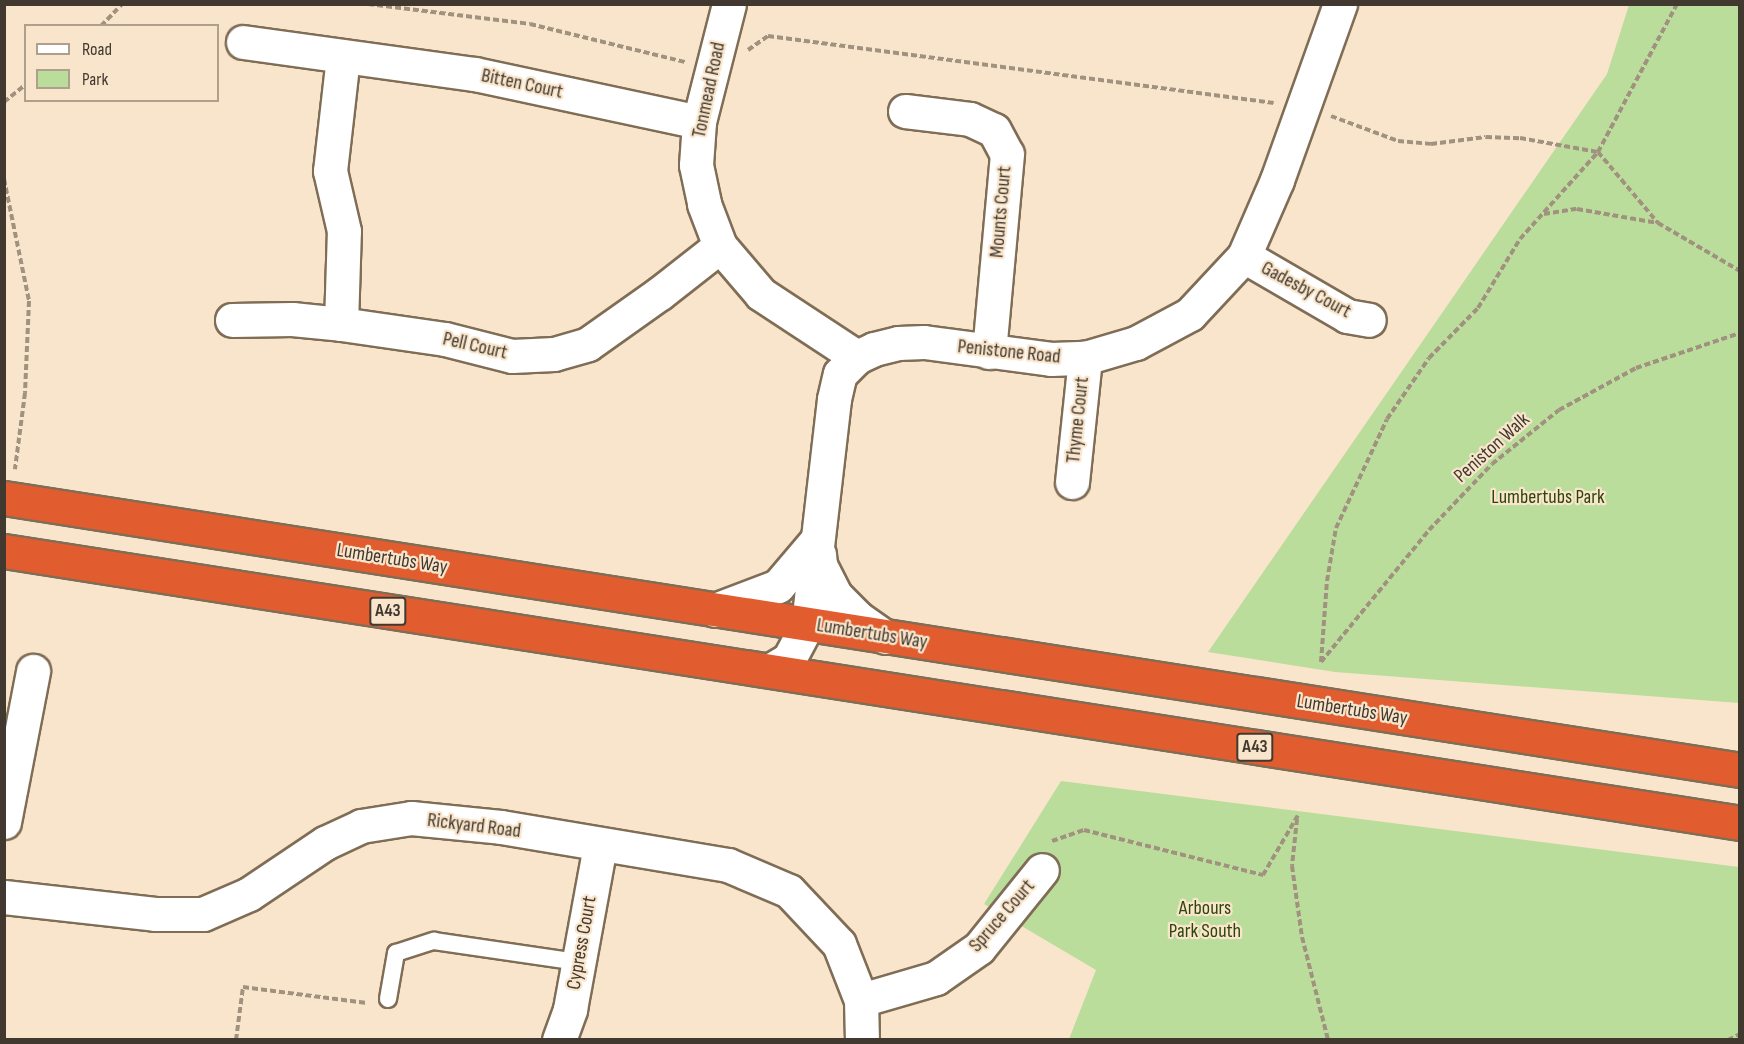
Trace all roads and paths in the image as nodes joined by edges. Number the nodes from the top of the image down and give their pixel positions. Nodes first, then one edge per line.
1 (122, 4) edge
2 (368, 4) edge
3 (729, 4) edge
4 (1340, 4) edge
5 (1677, 4) edge
6 (103, 24) edge
7 (243, 42) dead end
8 (343, 57) junction
9 (715, 57) junction
10 (24, 86) edge
11 (4, 102) edge
12 (1303, 106) junction
13 (904, 111) dead end
14 (699, 122) junction
15 (1598, 153) junction
16 (4, 179) edge
17 (1544, 214) junction
18 (1658, 223) junction
19 (720, 246) junction
20 (1244, 256) junction
21 (1740, 272) edge
22 (232, 320) dead end
23 (1369, 320) dead end
24 (341, 324) junction
25 (1740, 333) edge
26 (989, 352) junction
27 (857, 357) junction
28 (1085, 358) junction
29 (1072, 482) dead end
30 (9, 486) edge
31 (817, 540) junction
32 (4, 551) edge
33 (715, 610) junction
34 (808, 624) junction
35 (885, 637) junction
36 (771, 670) junction
37 (33, 671) dead end
38 (1740, 770) edge
39 (4, 822) edge
40 (1740, 823) edge
41 (600, 845) junction
42 (1042, 870) joint
43 (4, 897) edge
44 (578, 962) junction
45 (388, 999) joint
46 (861, 1000) junction
47 (1740, 1034) edge
48 (236, 1040) edge
49 (559, 1040) edge
50 (862, 1040) edge
51 (1328, 1040) edge
52 (1728, 1040) edge

1 - 6 path
2 - 9 path
3 - 9 street, Tonmead Road
4 - 12 street, Penistone Road
5 - 15 path
7 - 8 street, Bitten Court
8 - 14 street, Bitten Court
8 - 24 street
9 - 12 path
9 - 14 street, Tonmead Road
10 - 11 path
12 - 15 path
12 - 20 street, Penistone Road
13 - 26 street, Mounts Court
14 - 19 street, Tonmead Road
15 - 17 path
15 - 18 path
16 - 30 path
17 - 18 path
17 - 25 path, Peniston Walk
18 - 21 path
19 - 24 street, Pell Court
19 - 27 street, Tonmead Road
20 - 23 street, Gadesby Court
20 - 28 street, Penistone Road
22 - 24 street, Pell Court
26 - 27 street, Penistone Road
26 - 28 street, Penistone Road
27 - 31 street
28 - 29 street, Thyme Court
30 - 33 highway, Lumbertubs Way
31 - 33 street
31 - 34 street
31 - 35 street
32 - 36 highway, A43
33 - 34 highway, Lumbertubs Way
34 - 35 highway, Lumbertubs Way
34 - 36 street
35 - 38 highway, Lumbertubs Way
36 - 40 highway, A43
37 - 39 street
41 - 43 street, Rickyard Road
41 - 44 street, Cypress Court
41 - 46 street, Rickyard Road
42 - 46 street, Spruce Court
42 - 51 path
44 - 45 lane
44 - 49 street, Cypress Court
45 - 48 path
46 - 50 street, Rickyard Road
47 - 52 path

